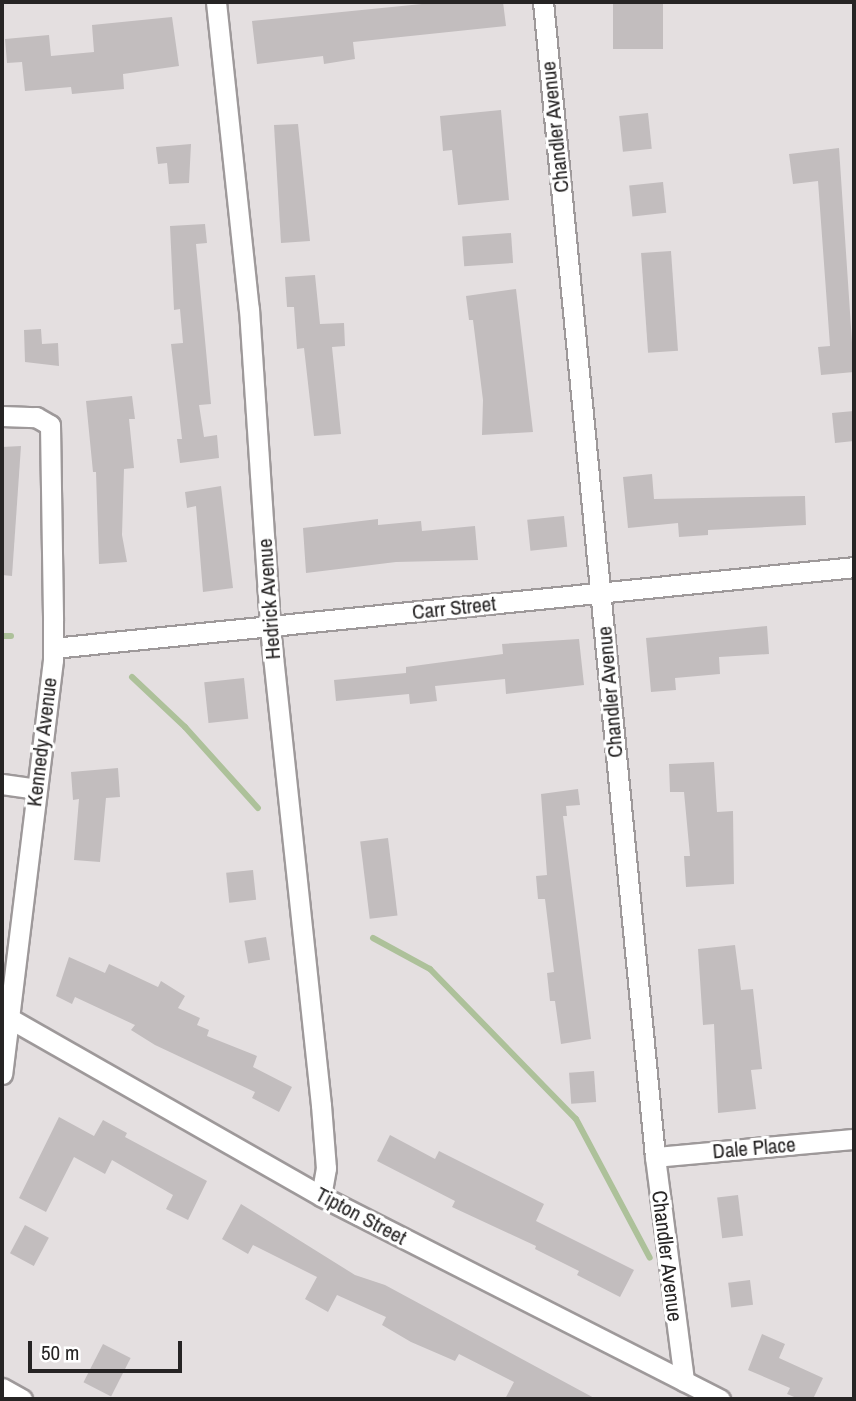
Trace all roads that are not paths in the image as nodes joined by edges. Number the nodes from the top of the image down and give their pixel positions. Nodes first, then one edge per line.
1 (216, 2) edge
2 (543, 2) edge
3 (2, 416) edge
4 (854, 567) edge
5 (600, 592) junction
6 (270, 628) junction
7 (53, 648) junction
8 (2, 784) edge
9 (36, 789) junction
10 (9, 1018) junction
11 (3, 1053) edge
12 (2, 1074) edge
13 (854, 1139) edge
14 (654, 1157) junction
15 (321, 1196) junction
16 (684, 1381) junction
17 (2, 1388) edge
18 (23, 1399) edge
19 (720, 1399) edge

1 - 6 street, Hedrick Avenue
2 - 5 street, Chandler Avenue
3 - 7 street, Kennedy Avenue
4 - 5 street, Carr Street
5 - 6 street, Carr Street
5 - 14 street, Chandler Avenue
6 - 7 street, Carr Street
6 - 15 street, Hedrick Avenue
7 - 9 street, Kennedy Avenue
8 - 9 street
9 - 10 street, Kennedy Avenue
10 - 11 street, Kennedy Avenue
10 - 15 street, Tipton Street
11 - 12 street, Kennedy Avenue
13 - 14 street, Dale Place
14 - 16 street, Chandler Avenue
15 - 16 street, Tipton Street
16 - 19 street, Tipton Street
17 - 18 street

